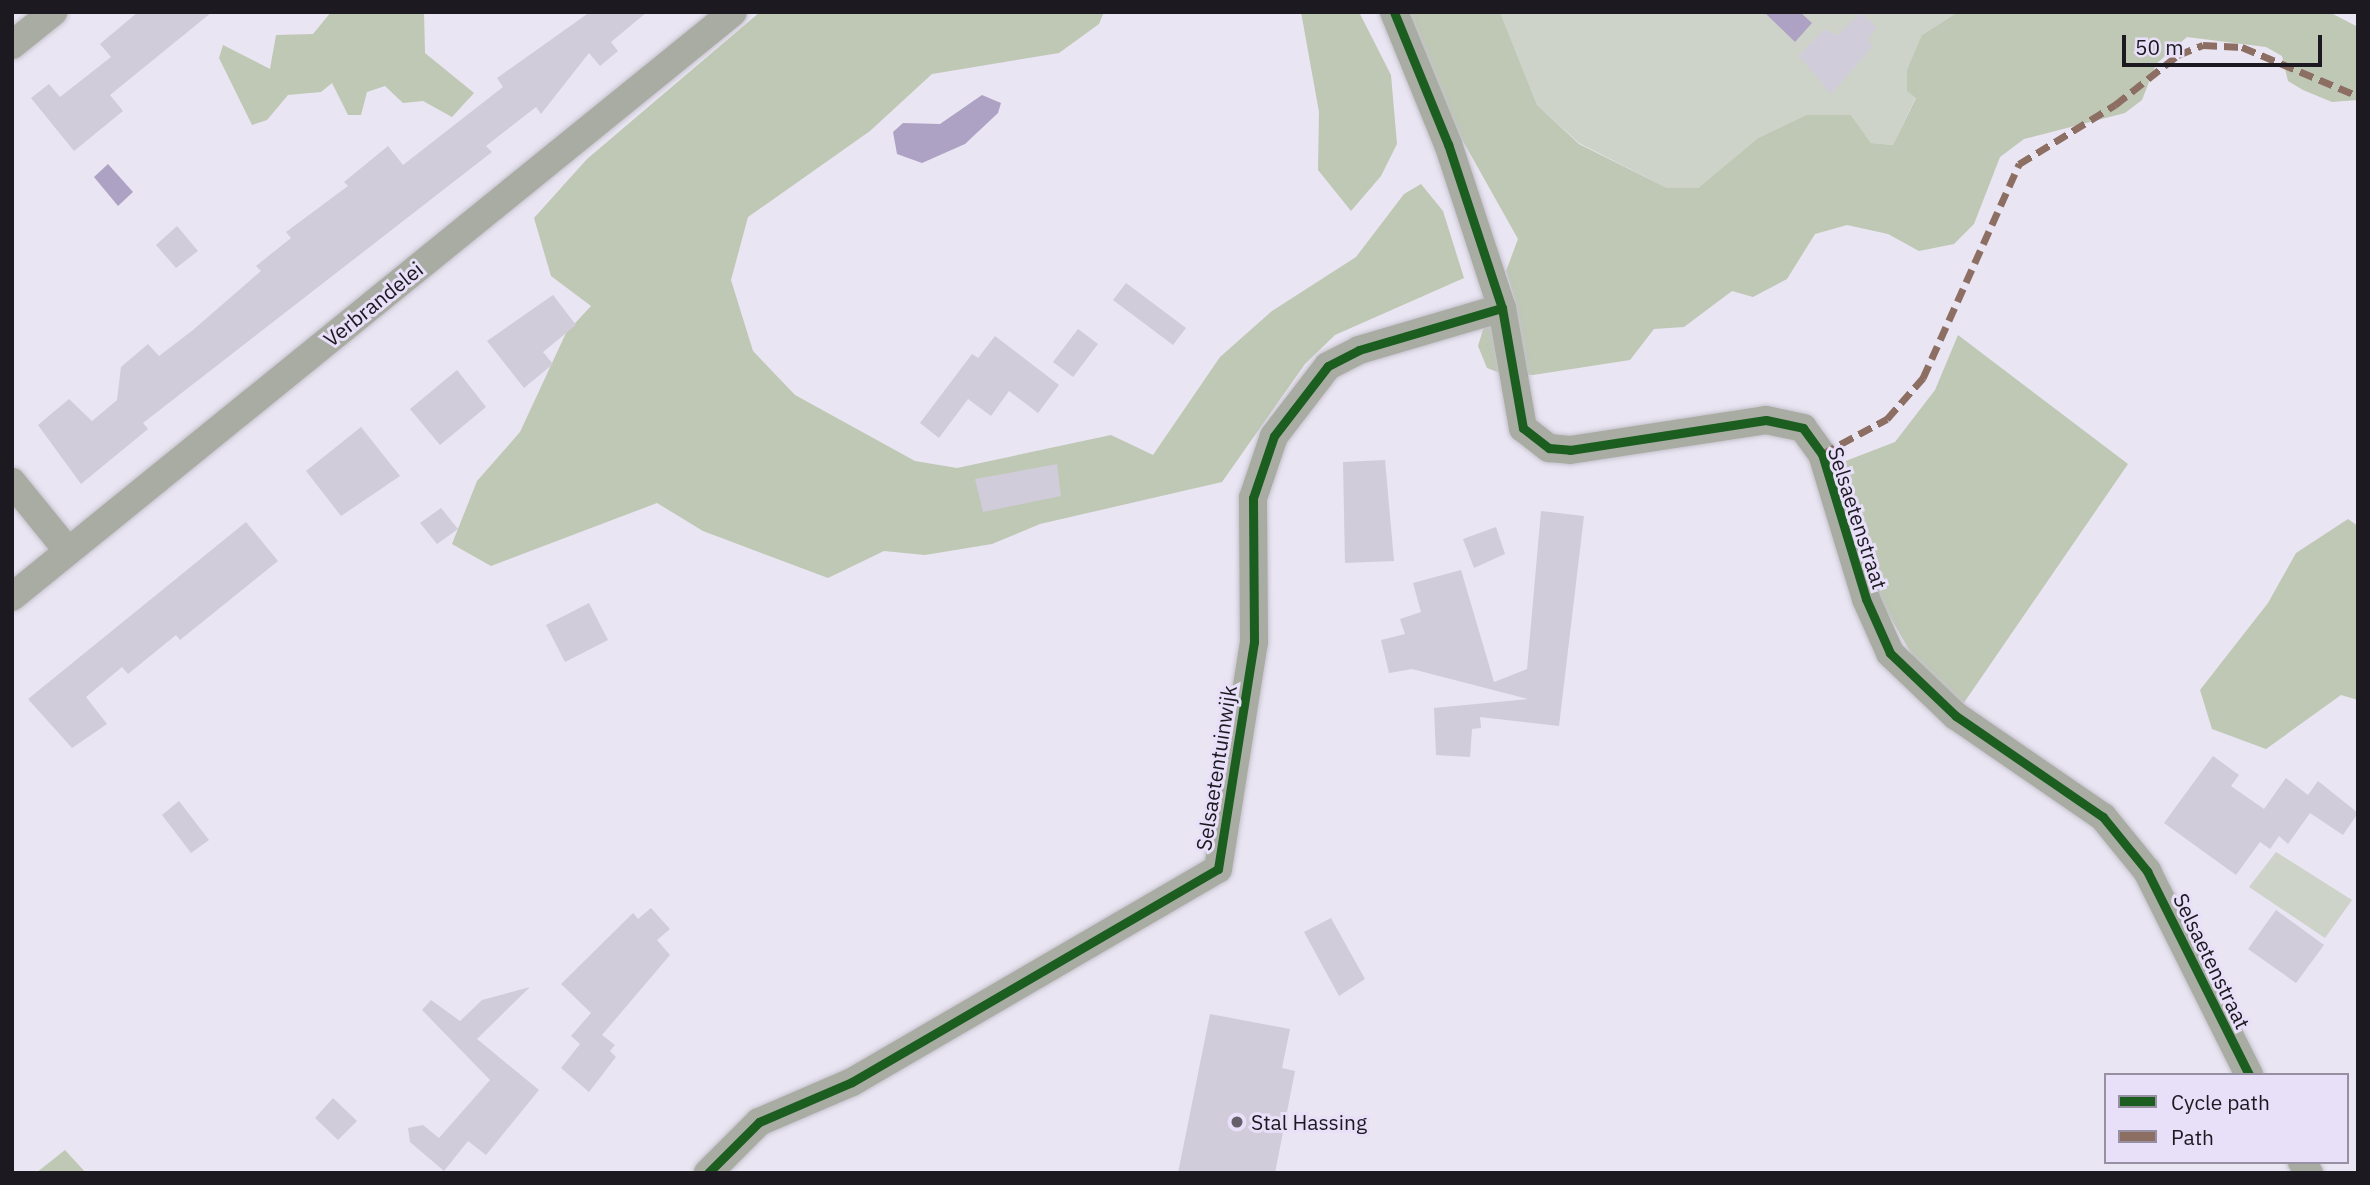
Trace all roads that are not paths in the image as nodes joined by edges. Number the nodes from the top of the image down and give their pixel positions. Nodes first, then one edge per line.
1 (53, 12) edge
2 (733, 12) edge
3 (1394, 12) edge
4 (12, 45) edge
5 (1502, 308) junction
6 (12, 482) edge
7 (68, 551) junction
8 (12, 597) edge
9 (2248, 1073) edge
10 (708, 1173) edge

1 - 4 street
2 - 7 street, Verbrandelei
3 - 5 street, Selsaetenstraat
5 - 9 street, Selsaetenstraat
5 - 10 street, Selsaetentuinwijk
6 - 7 street
7 - 8 street, Verbrandelei

